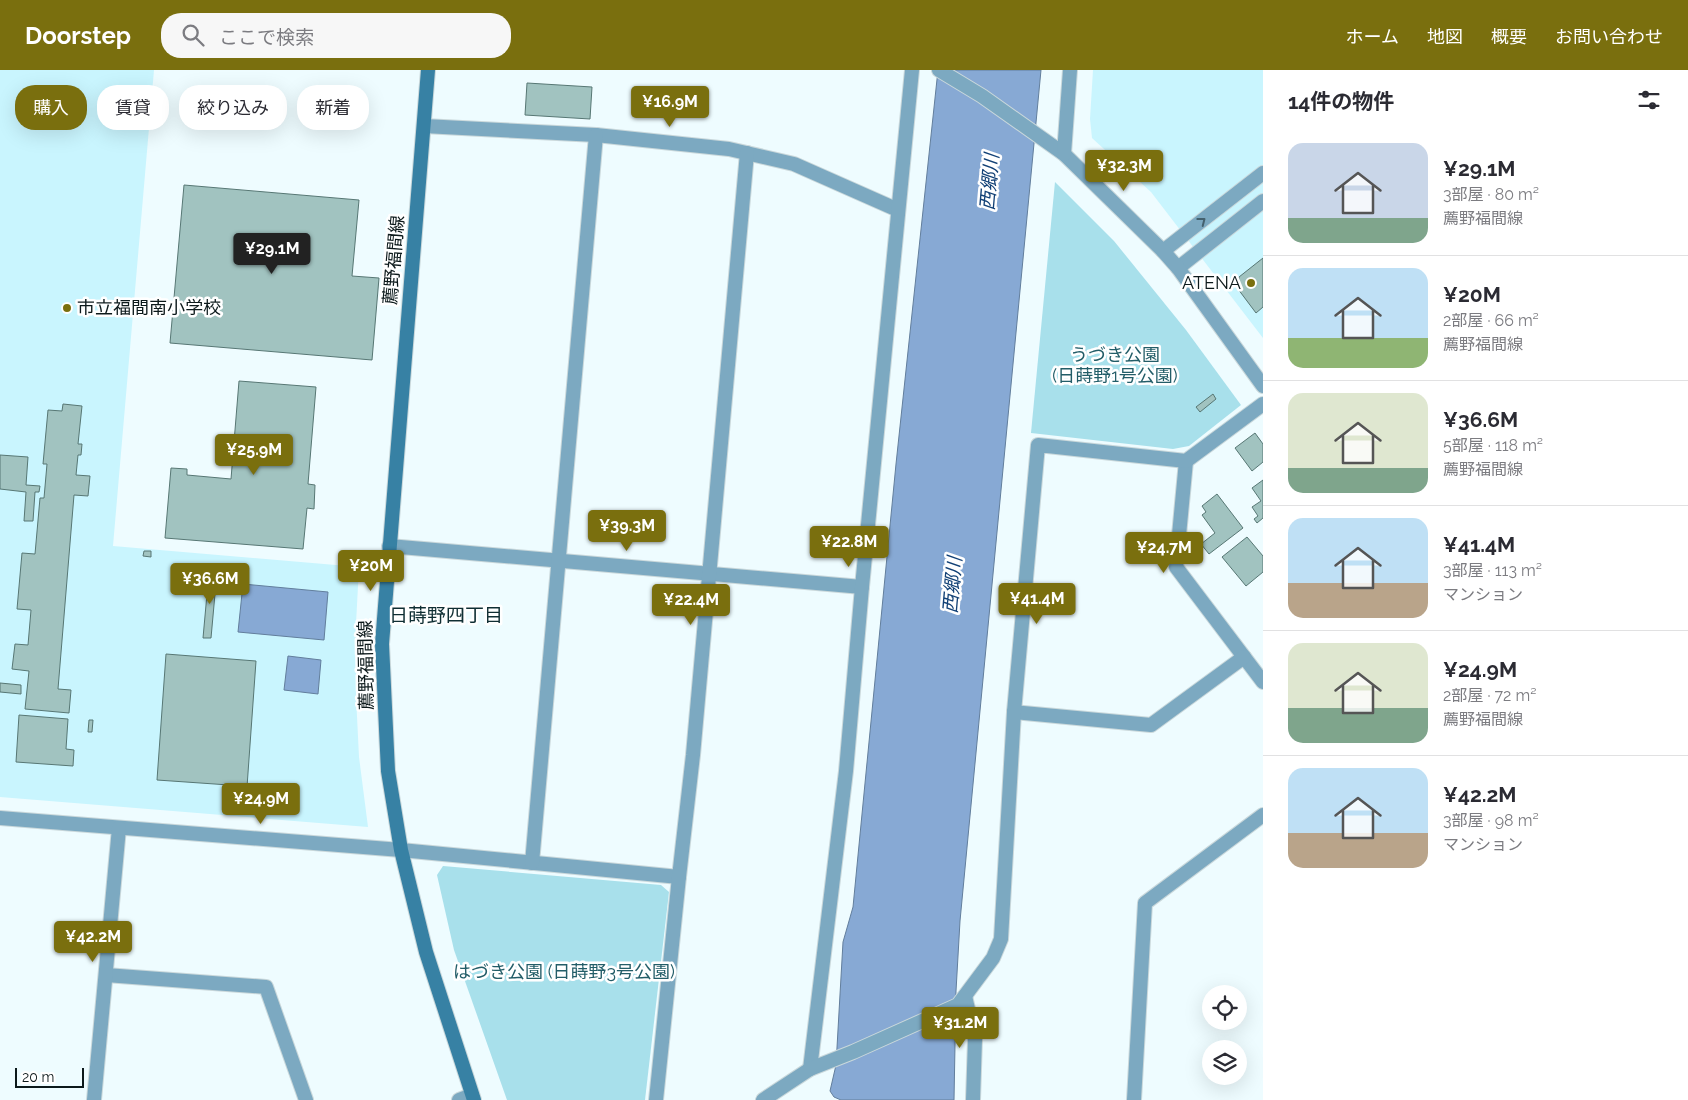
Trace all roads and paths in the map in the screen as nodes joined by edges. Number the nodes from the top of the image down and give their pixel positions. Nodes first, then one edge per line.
1 (428, 70) edge
2 (912, 70) edge
3 (939, 70) edge
4 (1070, 70) edge
5 (424, 126) junction
6 (596, 135) junction
7 (747, 153) junction
8 (1064, 154) junction
9 (1263, 173) edge
10 (1263, 201) edge
11 (898, 210) junction
12 (1163, 251) junction
13 (1178, 268) junction
14 (1263, 386) edge
15 (1263, 404) edge
16 (1186, 461) junction
17 (389, 546) junction
18 (558, 561) junction
19 (710, 574) junction
20 (862, 587) junction
21 (1244, 657) junction
22 (1263, 682) edge
23 (1014, 712) junction
24 (1263, 815) edge
25 (0, 818) edge
26 (119, 828) junction
27 (401, 850) junction
28 (532, 863) junction
29 (679, 877) junction
30 (106, 975) junction
31 (961, 1001) junction
32 (810, 1069) junction
33 (469, 1098) edge
34 (94, 1100) edge
35 (306, 1100) edge
36 (656, 1100) edge
37 (764, 1100) edge
38 (973, 1100) edge
39 (1134, 1100) edge

1 - 5 main road, 薦野福間線
2 - 11 street
3 - 8 street
4 - 8 street
5 - 6 street
5 - 17 main road, 薦野福間線
6 - 7 street
6 - 18 street
7 - 11 street
7 - 19 street
8 - 12 street
12 -> 9 street
10 - 13 street
11 - 20 street
12 - 13 street
13 - 14 street
15 - 16 street
16 - 21 street
16 - 23 street
17 - 18 street
17 - 27 main road, 薦野福間線
18 - 19 street
18 - 28 street
19 - 20 street
19 - 29 street
20 - 32 street
21 - 22 street
21 - 23 street
23 - 31 street
24 - 39 street
25 - 26 street
26 - 27 street
26 - 30 street
27 - 28 street
27 - 33 main road, 薦野福間線
28 - 29 street
29 - 36 street
30 - 34 street
30 - 35 street
31 - 32 street
31 - 38 street
32 - 37 street

